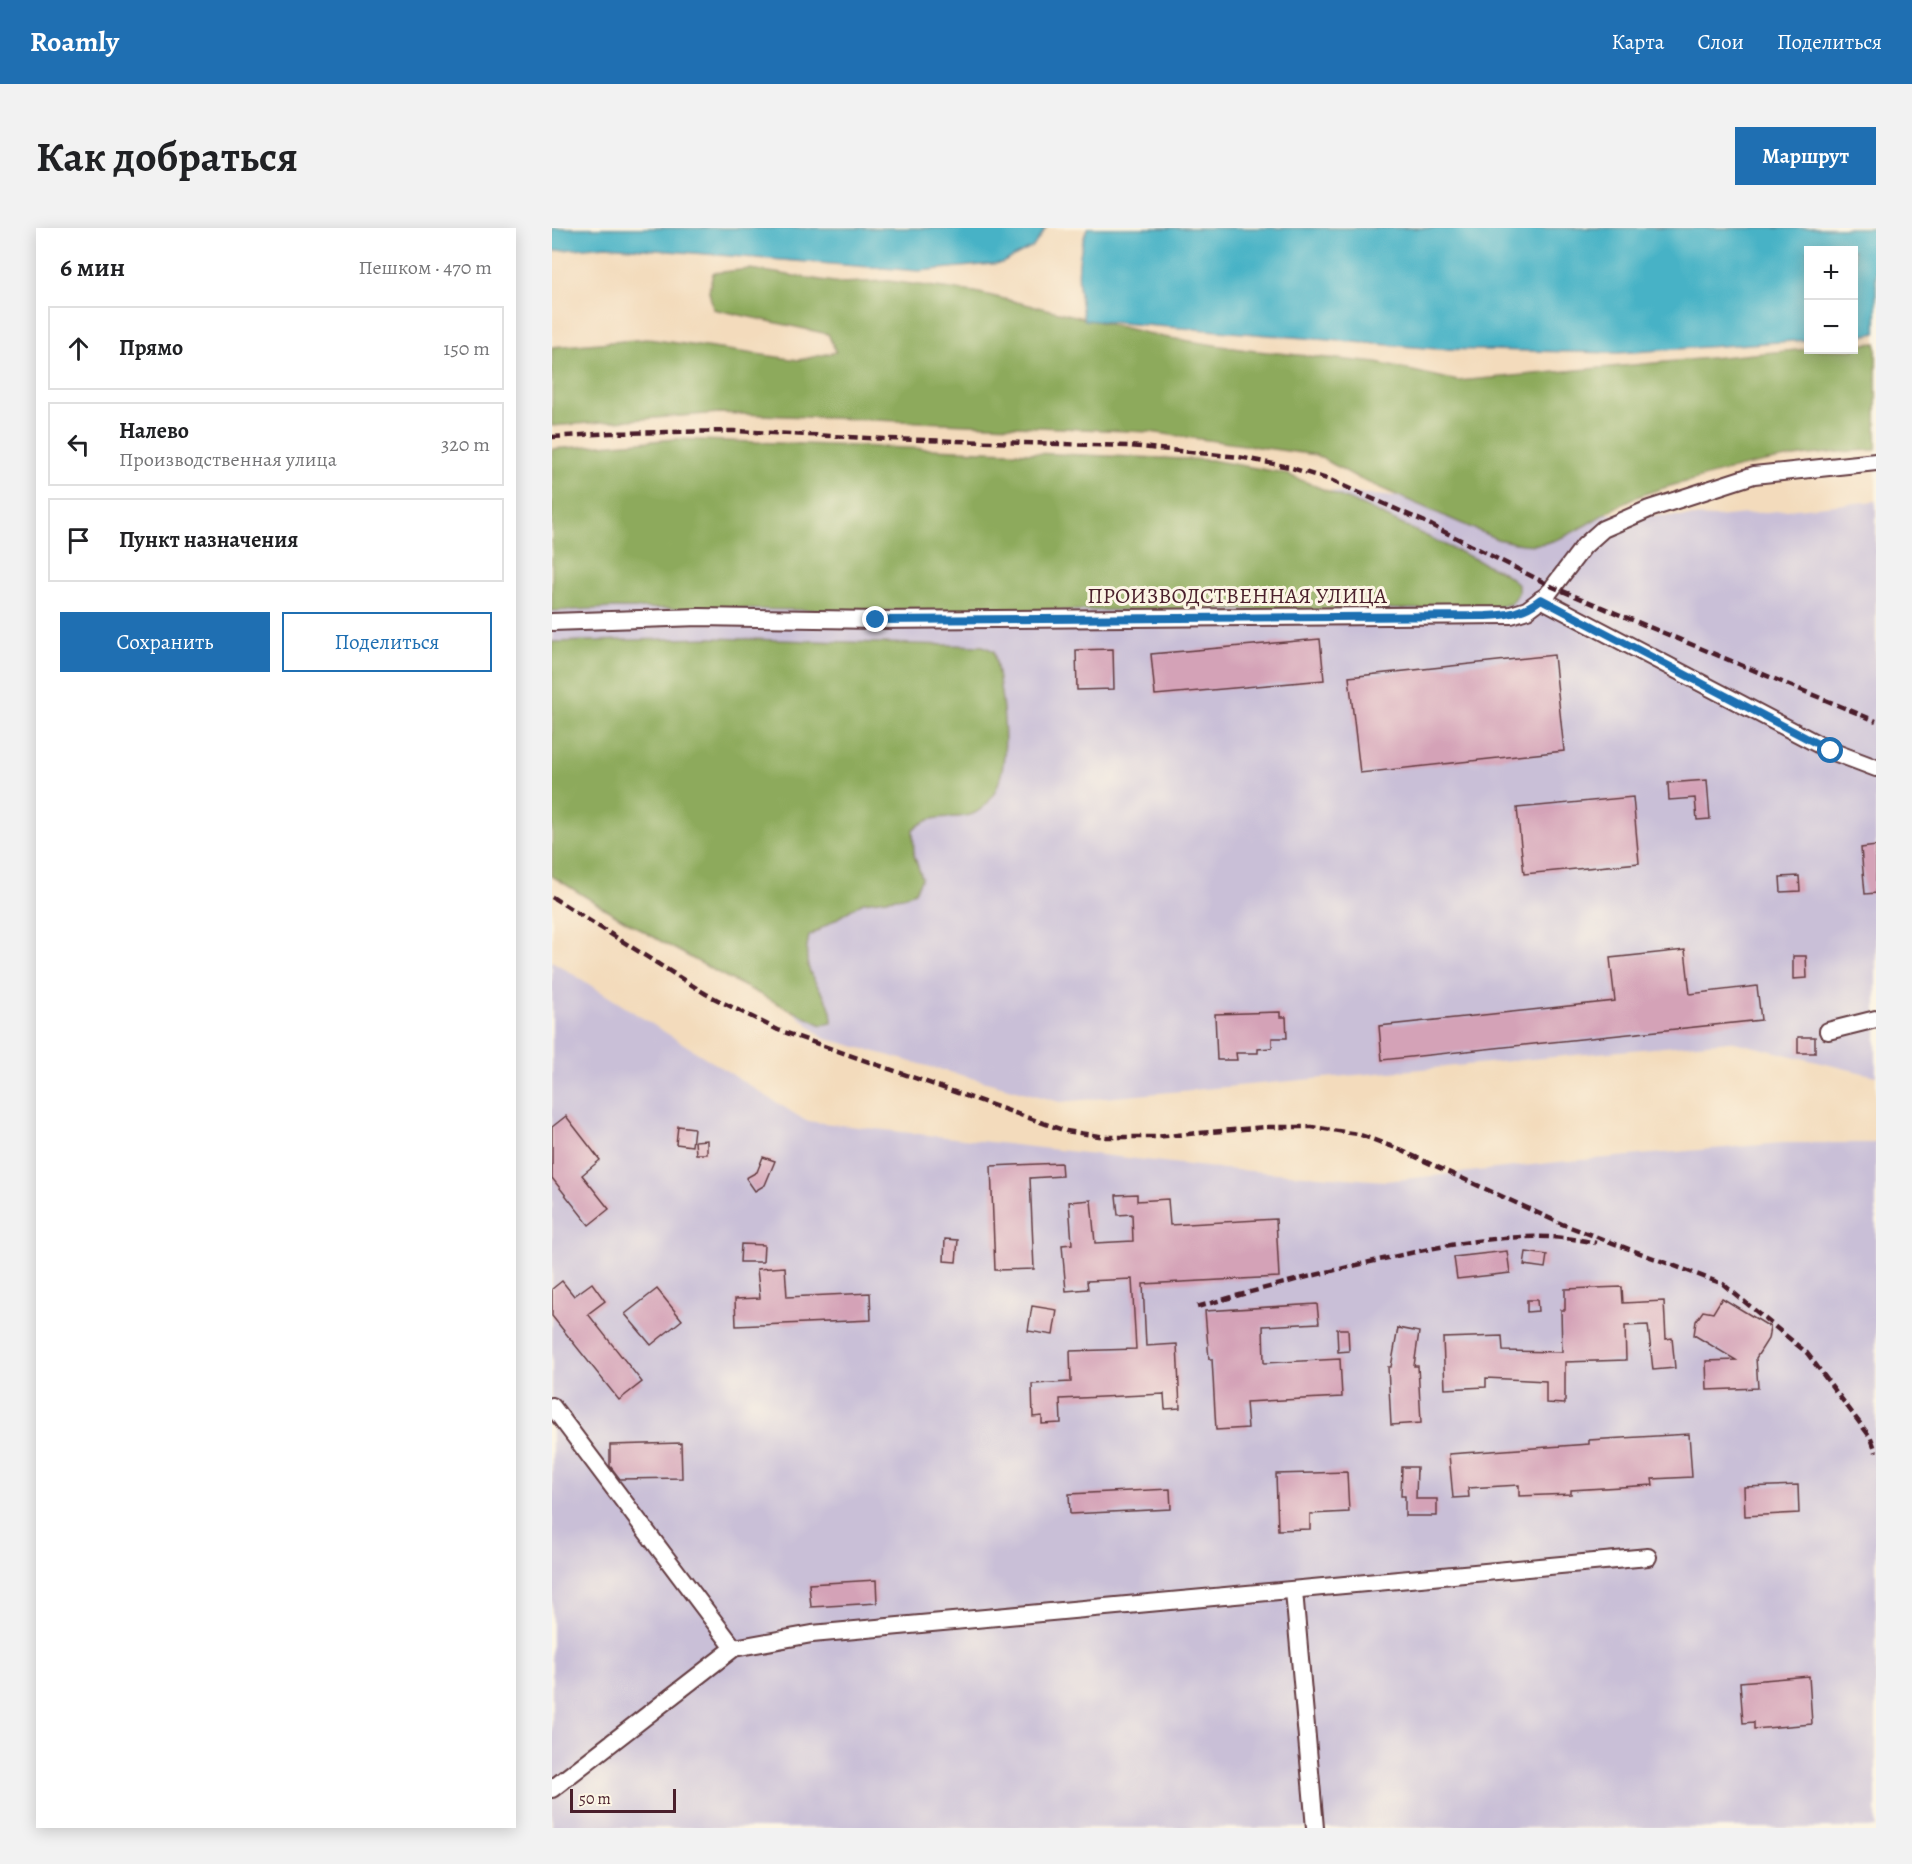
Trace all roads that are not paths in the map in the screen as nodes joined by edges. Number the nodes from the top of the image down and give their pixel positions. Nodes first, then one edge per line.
1 (1876, 462) edge
2 (1541, 599) junction
3 (552, 622) edge
4 (1876, 768) edge
5 (1876, 1019) edge
6 (1828, 1031) dead end
7 (552, 1406) edge
8 (1648, 1557) dead end
9 (1294, 1591) junction
10 (734, 1648) junction
11 (552, 1789) edge
12 (1315, 1828) edge

1 - 2 street, ПРОИЗВОДСТВЕННАЯ УЛИЦА
2 - 3 street, ПРОИЗВОДСТВЕННАЯ УЛИЦА
2 - 4 street
5 - 6 street
7 - 10 street
8 - 9 street
9 - 10 street
9 - 12 street
10 - 11 street

